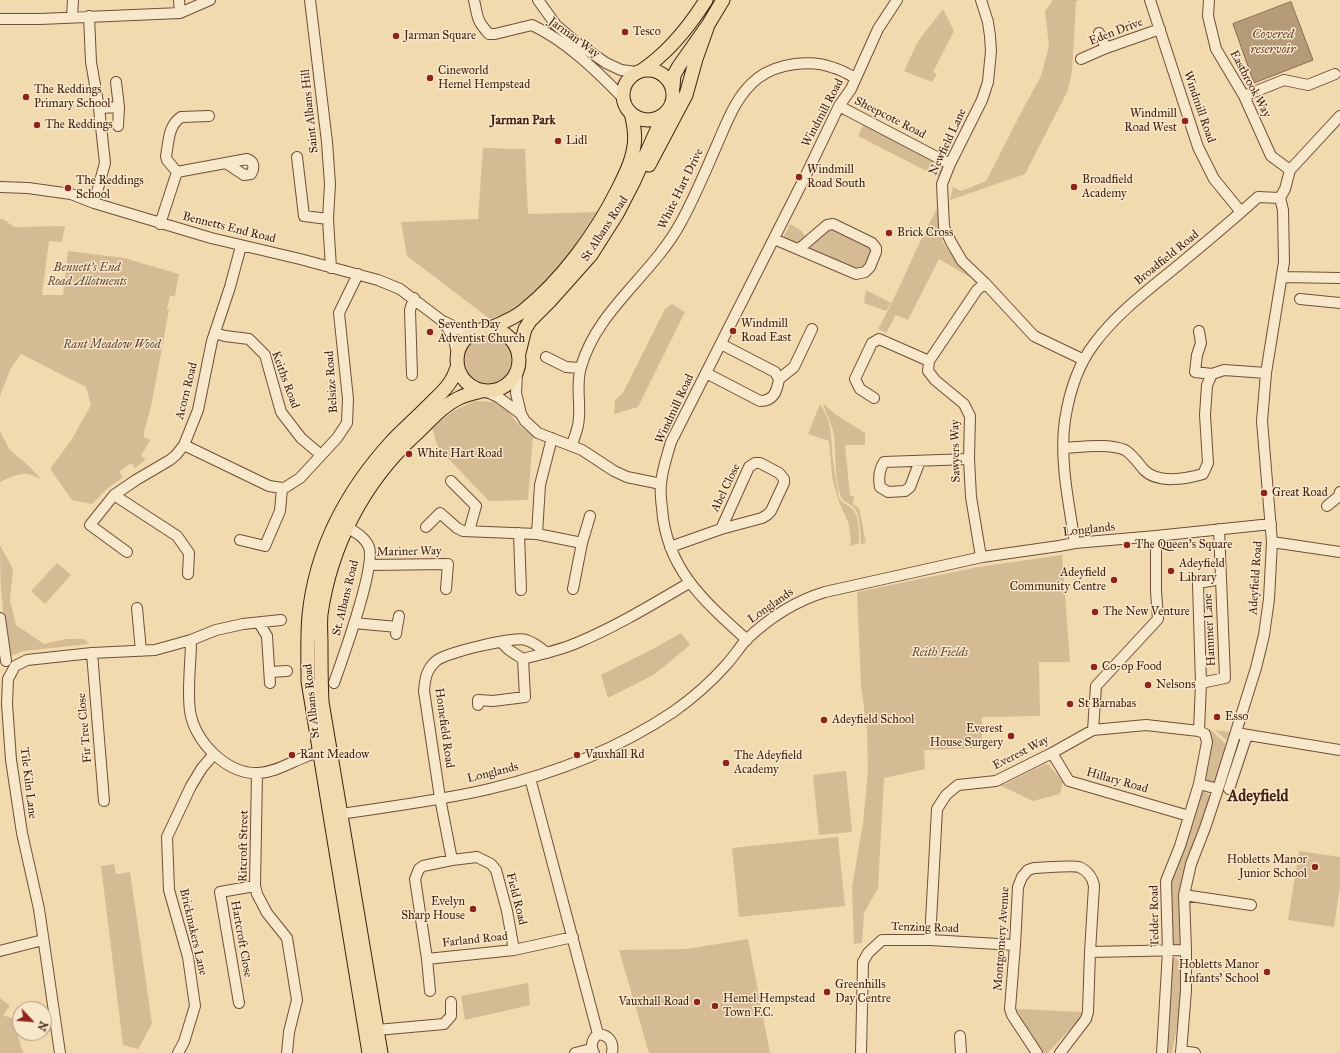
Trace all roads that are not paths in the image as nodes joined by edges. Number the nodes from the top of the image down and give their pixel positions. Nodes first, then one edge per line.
1 (73, 0) edge
2 (179, 0) edge
3 (210, 0) edge
4 (310, 0) edge
5 (474, 0) edge
6 (538, 0) edge
7 (706, 0) edge
8 (722, 0) edge
9 (897, 0) edge
10 (981, 0) edge
11 (1150, 0) edge
12 (1209, 0) edge
13 (180, 13) junction
14 (89, 16) junction
15 (72, 17) junction
16 (0, 19) edge
17 (708, 26) junction
18 (1160, 29) junction
19 (1099, 33) dead end
20 (1106, 48) junction
21 (1081, 59) dead end
22 (638, 71) junction
23 (1335, 74) dead end
24 (856, 78) junction
25 (116, 82) dead end
26 (673, 87) junction
27 (1244, 96) junction
28 (623, 98) junction
29 (839, 106) junction
30 (119, 107) junction
31 (99, 108) junction
32 (631, 113) junction
33 (664, 114) junction
34 (209, 116) dead end
35 (1340, 116) edge
36 (118, 126) dead end
37 (297, 157) dead end
38 (226, 163) dead end
39 (950, 164) junction
40 (1290, 170) junction
41 (177, 172) junction
42 (0, 187) edge
43 (1280, 198) junction
44 (94, 203) junction
45 (1241, 212) junction
46 (328, 219) junction
47 (160, 224) junction
48 (774, 239) junction
49 (241, 246) junction
50 (800, 249) junction
51 (591, 255) junction
52 (331, 268) junction
53 (358, 274) junction
54 (1282, 277) junction
55 (1340, 278) edge
56 (986, 283) junction
57 (414, 298) junction
58 (1300, 299) dead end
59 (1340, 303) edge
60 (441, 320) junction
61 (488, 329) junction
62 (812, 330) dead end
63 (1199, 331) dead end
64 (473, 332) junction
65 (215, 333) junction
66 (721, 344) junction
67 (457, 353) junction
68 (519, 353) junction
69 (546, 357) dead end
70 (1084, 360) junction
71 (929, 361) junction
72 (457, 368) junction
73 (580, 368) junction
74 (706, 373) junction
75 (1266, 373) junction
76 (516, 374) junction
77 (1212, 374) junction
78 (412, 375) dead end
79 (779, 379) junction
80 (484, 391) junction
81 (874, 398) dead end
82 (521, 414) junction
83 (552, 438) junction
84 (184, 445) junction
85 (572, 445) junction
86 (1064, 448) junction
87 (321, 454) junction
88 (969, 459) junction
89 (920, 461) dead end
90 (451, 481) dead end
91 (661, 484) junction
92 (282, 488) junction
93 (1340, 492) edge
94 (114, 496) junction
95 (1327, 506) dead end
96 (590, 516) dead end
97 (1271, 524) junction
98 (347, 527) junction
99 (426, 527) dead end
100 (721, 529) junction
101 (1218, 529) junction
102 (469, 531) junction
103 (519, 534) junction
104 (537, 534) junction
105 (1156, 536) junction
106 (240, 540) dead end
107 (1272, 542) junction
108 (582, 543) junction
109 (1075, 543) junction
110 (670, 547) junction
111 (127, 552) dead end
112 (1340, 552) edge
113 (982, 557) junction
114 (369, 565) junction
115 (188, 574) dead end
116 (1221, 579) junction
117 (689, 583) junction
118 (446, 589) dead end
119 (573, 589) dead end
120 (520, 590) dead end
121 (137, 608) dead end
122 (399, 616) dead end
123 (0, 618) edge
124 (281, 620) dead end
125 (259, 623) junction
126 (354, 623) junction
127 (192, 640) junction
128 (746, 640) junction
129 (501, 642) junction
130 (141, 651) junction
131 (92, 653) junction
132 (547, 653) junction
133 (523, 659) junction
134 (3, 661) edge
135 (16, 666) junction
136 (287, 671) dead end
137 (270, 672) junction
138 (270, 683) dead end
139 (334, 683) dead end
140 (1201, 683) junction
141 (4, 704) edge
142 (478, 705) dead end
143 (1093, 730) junction
144 (1202, 733) junction
145 (1236, 734) junction
146 (1247, 735) junction
147 (324, 750) junction
148 (1340, 750) edge
149 (1052, 753) junction
150 (214, 754) junction
151 (258, 773) junction
152 (530, 778) junction
153 (1199, 784) junction
154 (1224, 789) junction
155 (440, 798) junction
156 (104, 801) dead end
157 (335, 815) junction
158 (1190, 816) junction
159 (452, 860) junction
160 (255, 886) junction
161 (1184, 895) junction
162 (1251, 905) dead end
163 (572, 937) junction
164 (43, 940) junction
165 (930, 940) junction
166 (1015, 945) junction
167 (514, 950) junction
168 (1186, 950) junction
169 (0, 951) edge
170 (1168, 951) junction
171 (1090, 952) junction
172 (427, 959) junction
173 (430, 991) dead end
174 (451, 1002) dead end
175 (239, 1003) dead end
176 (377, 1030) junction
177 (598, 1034) junction
178 (960, 1036) dead end
179 (592, 1051) edge
180 (1181, 1052) edge
181 (60, 1053) edge
182 (178, 1053) edge
183 (287, 1053) edge
184 (369, 1053) edge
185 (381, 1053) edge
186 (575, 1053) edge
187 (612, 1053) edge
188 (861, 1053) edge
189 (961, 1053) edge
190 (1037, 1053) edge
191 (1060, 1053) edge
192 (1162, 1053) edge
193 (1195, 1053) edge

1 - 15 street
2 - 13 street
3 - 13 street
4 - 46 street, Saint Albans Hill
5 - 28 street, Jarman Way
6 - 22 street, Jarman Way
7 - 22 main road
8 - 17 main road
9 - 24 street, Windmill Road
10 - 39 street, Newfield Lane
11 - 18 street, Windmill Road
12 - 27 street, Eastbrook Way
13 - 14 street
14 - 15 street
14 - 31 street
15 - 16 street
17 - 26 main road
17 - 51 main road
18 - 20 street, Eden Drive
18 - 45 street, Windmill Road
19 - 20 street
20 - 21 street, Eden Drive
22 - 26 main road
22 - 28 main road
23 - 27 street
24 - 29 street, Windmill Road
24 - 73 street, White Hart Drive
25 - 30 street
26 - 33 main road
27 - 40 street, Eastbrook Way
28 - 32 main road
29 - 39 street, Sheepcote Road
29 - 48 street, Windmill Road
30 - 31 street
30 - 36 street
31 - 44 street
32 - 33 main road
32 - 61 main road, St Albans Road
33 - 51 main road, St Albans Road
34 - 41 street
35 - 40 street
37 - 46 street, Saint Albans Hill
38 - 41 street
39 - 56 street, Newfield Lane
40 - 43 street
41 - 47 street
42 - 44 street, Bennetts End Road
43 - 45 street, Broadfield Road
43 - 54 street, Adeyfield Road
44 - 47 street, Bennetts End Road
45 - 70 street, Broadfield Road
46 - 52 street, Saint Albans Hill
47 - 49 street, Bennetts End Road
48 - 50 street
48 - 66 street, Windmill Road
49 - 52 street, Bennetts End Road
49 - 65 street, Acorn Road
50 - 50 street
51 - 68 main road, St Albans Road
52 - 53 street, Bennetts End Road
53 - 57 street, Bennetts End Road
53 - 87 street, Belsize Road
54 - 55 street
54 - 75 street, Adeyfield Road
56 - 70 street
56 - 71 street
57 - 60 street, Bennetts End Road
57 - 78 street
58 - 59 street
60 - 64 street, Bennetts End Road
60 - 67 street, Bennetts End Road
61 - 64 main road
61 - 68 main road
62 - 79 street
63 - 77 street
64 - 67 main road
65 - 84 street, Acorn Road
65 - 87 street, Keiths Road
66 - 74 street, Windmill Road
66 - 79 street
67 - 72 main road
68 - 76 main road
69 - 73 street
70 - 86 street, Broadfield Road
71 - 81 street
71 - 88 street, Sawyers Way
72 - 80 main road
72 - 147 main road, St Albans Road
73 - 85 street, White Hart Drive
74 - 79 street, Windmill Road
74 - 91 street, Windmill Road
75 - 77 street
75 - 97 street, Adeyfield Road
76 - 80 main road
76 - 82 street
77 - 86 street
80 - 82 street
80 - 98 main road, St Albans Road
82 - 83 street
83 - 85 street
83 - 104 street
84 - 92 street
84 - 94 street, Acorn Road
85 - 91 street
86 - 109 street, Broadfield Road
87 - 92 street, Belsize Road
88 - 89 street
88 - 113 street, Sawyers Way
90 - 102 street
91 - 110 street, Windmill Road
92 - 106 street
93 - 95 street
94 - 111 street, Acorn Road
94 - 115 street
96 - 108 street
97 - 101 street, Longlands
97 - 107 street, Adeyfield Road
98 - 114 street, St. Albans Road
98 - 147 main road, St Albans Road
99 - 102 street
100 - 100 street, Abel Close
100 - 110 street, Abel Close
101 - 105 street, Longlands
101 - 116 street, Hammer Lane
102 - 103 street
103 - 104 street
103 - 120 street
104 - 108 street
105 - 109 street, Longlands
105 - 143 street
107 - 112 street
107 - 145 street, Adeyfield Road
108 - 119 street
109 - 113 street, Longlands
110 - 117 street, Windmill Road
113 - 128 street, Longlands
114 - 118 street, Mariner Way
114 - 126 street, St. Albans Road
116 - 140 street, Hammer Lane
116 - 140 street, Hammer Lane
117 - 128 street, Windmill Road
117 - 132 street
121 - 130 street
122 - 126 street
123 - 134 street
124 - 125 street
125 - 127 street
125 - 137 street
126 - 139 street, St. Albans Road
127 - 130 street
127 - 150 street
128 - 152 street, Longlands
129 - 132 street, Homefield Road
129 - 133 street
129 - 155 street, Homefield Road
130 - 131 street
131 - 135 street
131 - 156 street, Fir Tree Close
132 - 133 street
133 - 142 street
134 - 135 street
135 - 141 street, Tile Kiln Lane
136 - 137 street
137 - 138 street
140 - 144 street, Hammer Lane
141 - 164 street, Tile Kiln Lane
143 - 144 street, Everest Way
143 - 149 street, Everest Way
144 - 153 street, Tedder Road
145 - 146 street
145 - 154 street, Adeyfield Road
146 - 148 street
146 - 154 street
147 - 151 street
147 - 157 main road, St Albans Road
149 - 158 street, Hillary Road
149 - 165 street, Everest Way
150 - 151 street
150 - 182 street, Brickmakers Lane
151 - 160 street, Ritcroft Street
152 - 155 street, Longlands
152 - 163 street
153 - 154 street
153 - 158 street, Tedder Road
154 - 161 street, Adeyfield Road
155 - 157 street, Longlands
155 - 159 street
157 - 176 main road, St Albans Road
157 - 184 main road, St Albans Road
158 - 170 street, Tedder Road
159 - 167 street, Field Road
159 - 172 street, Farland Road
160 - 175 street, Hartcroft Close
160 - 183 street, Ritcroft Street
161 - 162 street
161 - 168 street, Adeyfield Road
163 - 167 street, Farland Road
163 - 177 street
164 - 169 street
164 - 181 street, Tile Kiln Lane
165 - 166 street, Tenzing Road
165 - 188 street, Tenzing Road
166 - 171 street, Montgomery Avenue
166 - 190 street, Montgomery Avenue
167 - 172 street, Farland Road
168 - 170 street
168 - 180 street, Adeyfield Road
170 - 171 street
170 - 192 street, Tedder Road
171 - 191 street, Montgomery Avenue
172 - 173 street, Farland Road
174 - 176 street
176 - 185 main road, St Albans Road
177 - 179 street
177 - 187 street
178 - 189 street
179 - 186 street
180 - 193 street

